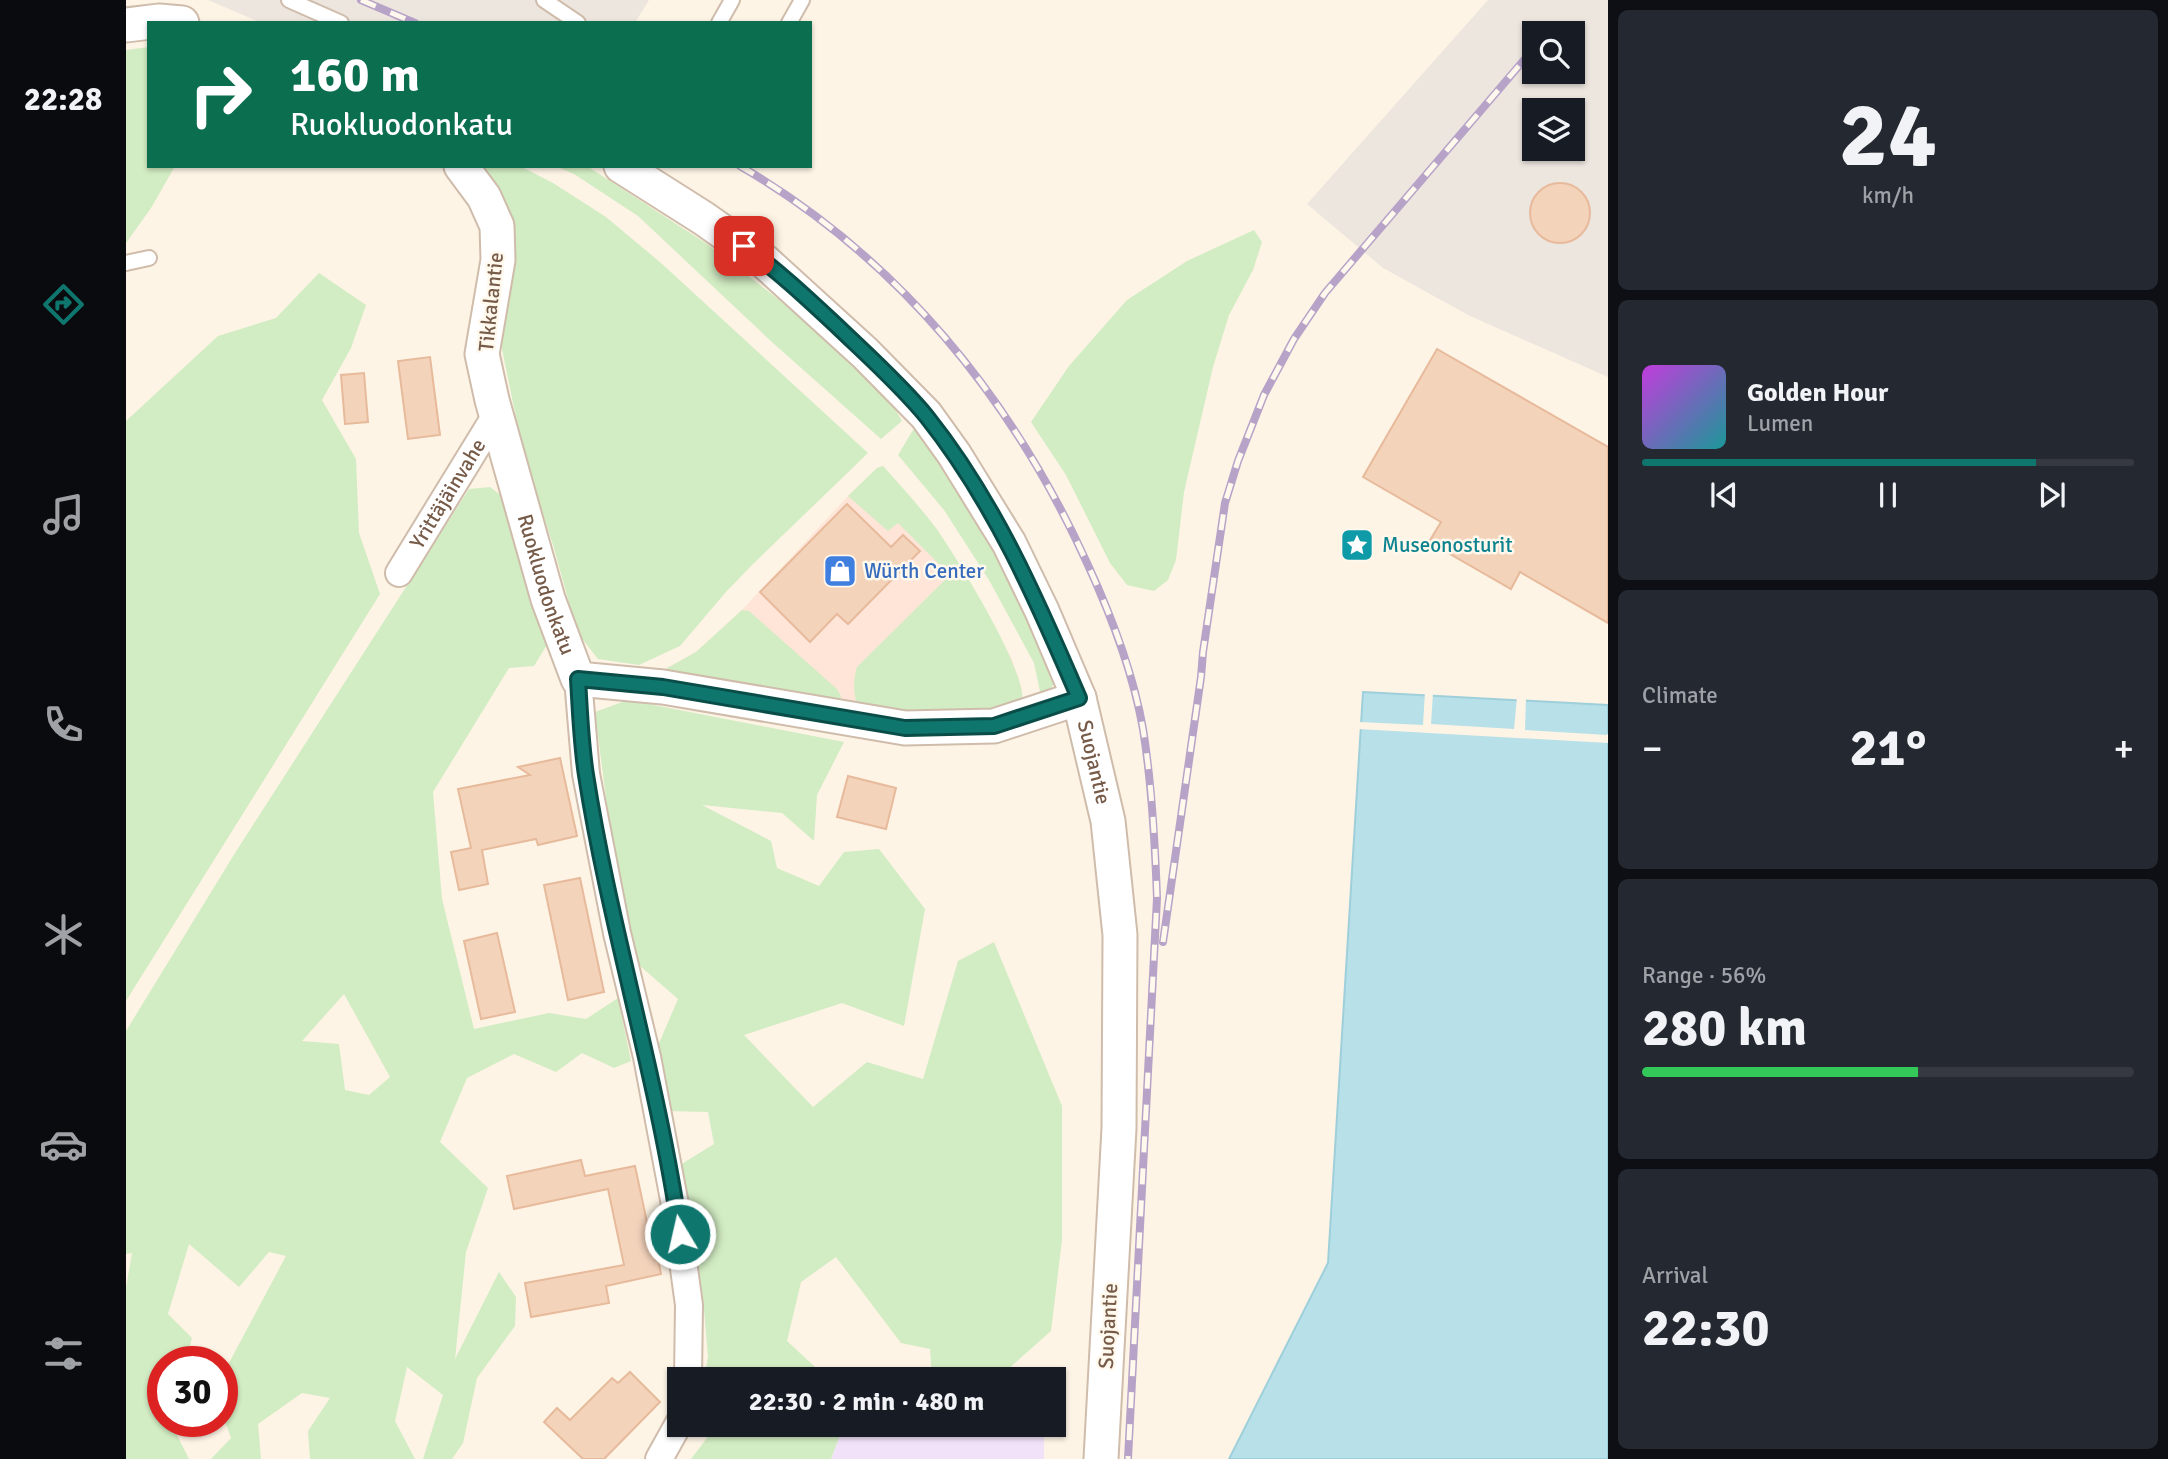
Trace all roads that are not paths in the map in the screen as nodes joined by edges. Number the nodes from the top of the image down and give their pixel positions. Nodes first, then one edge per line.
1 (289, 0) edge
2 (544, 0) edge
3 (732, 0) edge
4 (802, 0) edge
5 (336, 21) edge
6 (575, 21) edge
7 (720, 21) edge
8 (790, 21) edge
9 (147, 22) edge
10 (126, 25) edge
11 (462, 168) edge
12 (624, 168) edge
13 (149, 258) dead end
14 (126, 263) edge
15 (496, 415) junction
16 (517, 485) joint
17 (399, 573) dead end
18 (578, 679) junction
19 (1079, 698) junction
20 (688, 1367) edge
21 (671, 1437) edge
22 (659, 1459) edge
23 (1101, 1459) edge

1 - 5 lane
2 - 6 lane
3 - 7 lane
4 - 8 lane
9 - 10 street
11 - 15 street, Tikkalantie
12 - 19 street, Suojantie
13 - 14 lane
15 - 16 street, Tikkalantie
15 - 17 street, Yrittäjäinvahe
16 - 18 street, Ruokluodonkatu
18 - 19 street, Ruokluodonkatu
18 - 20 street
19 - 23 street, Suojantie
21 - 22 street

